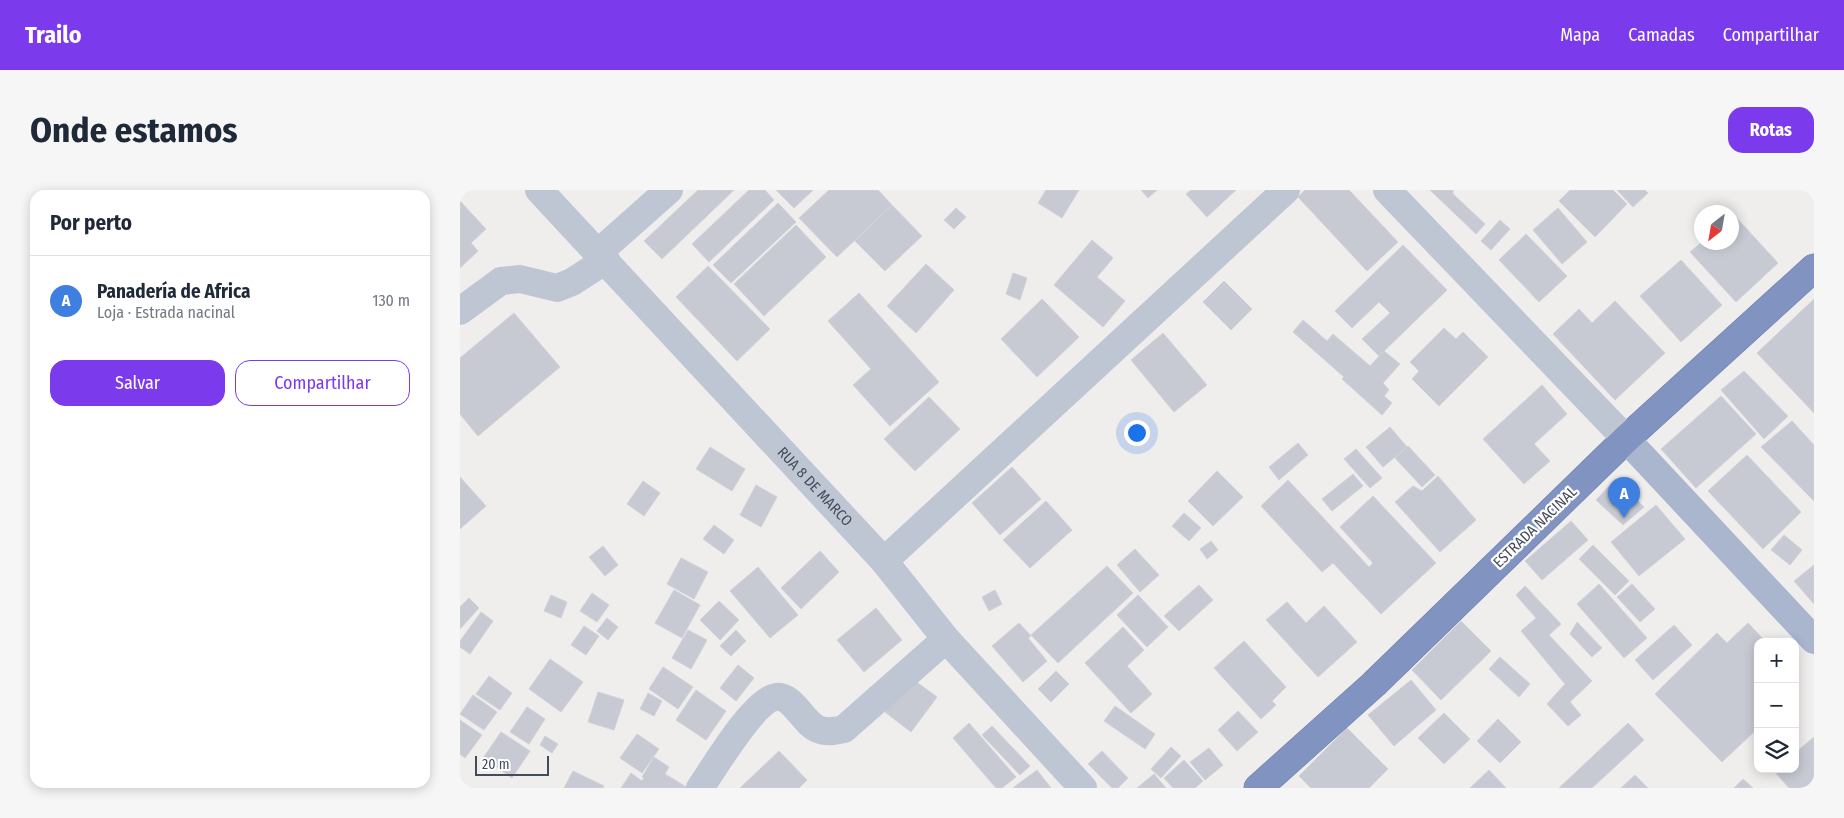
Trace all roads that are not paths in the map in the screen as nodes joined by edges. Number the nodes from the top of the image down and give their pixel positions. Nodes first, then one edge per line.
1 (540, 190) edge
2 (668, 190) edge
3 (1286, 190) edge
4 (1387, 190) edge
5 (602, 256) junction
6 (1814, 268) edge
7 (460, 311) edge
8 (1626, 439) junction
9 (884, 560) junction
10 (946, 639) junction
11 (1814, 640) edge
12 (700, 788) edge
13 (1083, 788) edge
14 (1258, 788) edge

1 - 5 street, RUA 8 DE MARCO
2 - 5 street
3 - 9 street
4 - 8 street
5 - 7 street
5 - 9 street, RUA 8 DE MARCO
6 - 8 highway, ESTRADA NACINAL
8 - 11 main road
8 - 14 highway, ESTRADA NACINAL
9 - 10 street, RUA 8 DE MARCO
10 - 12 street
10 - 13 street, RUA 8 DE MARCO

